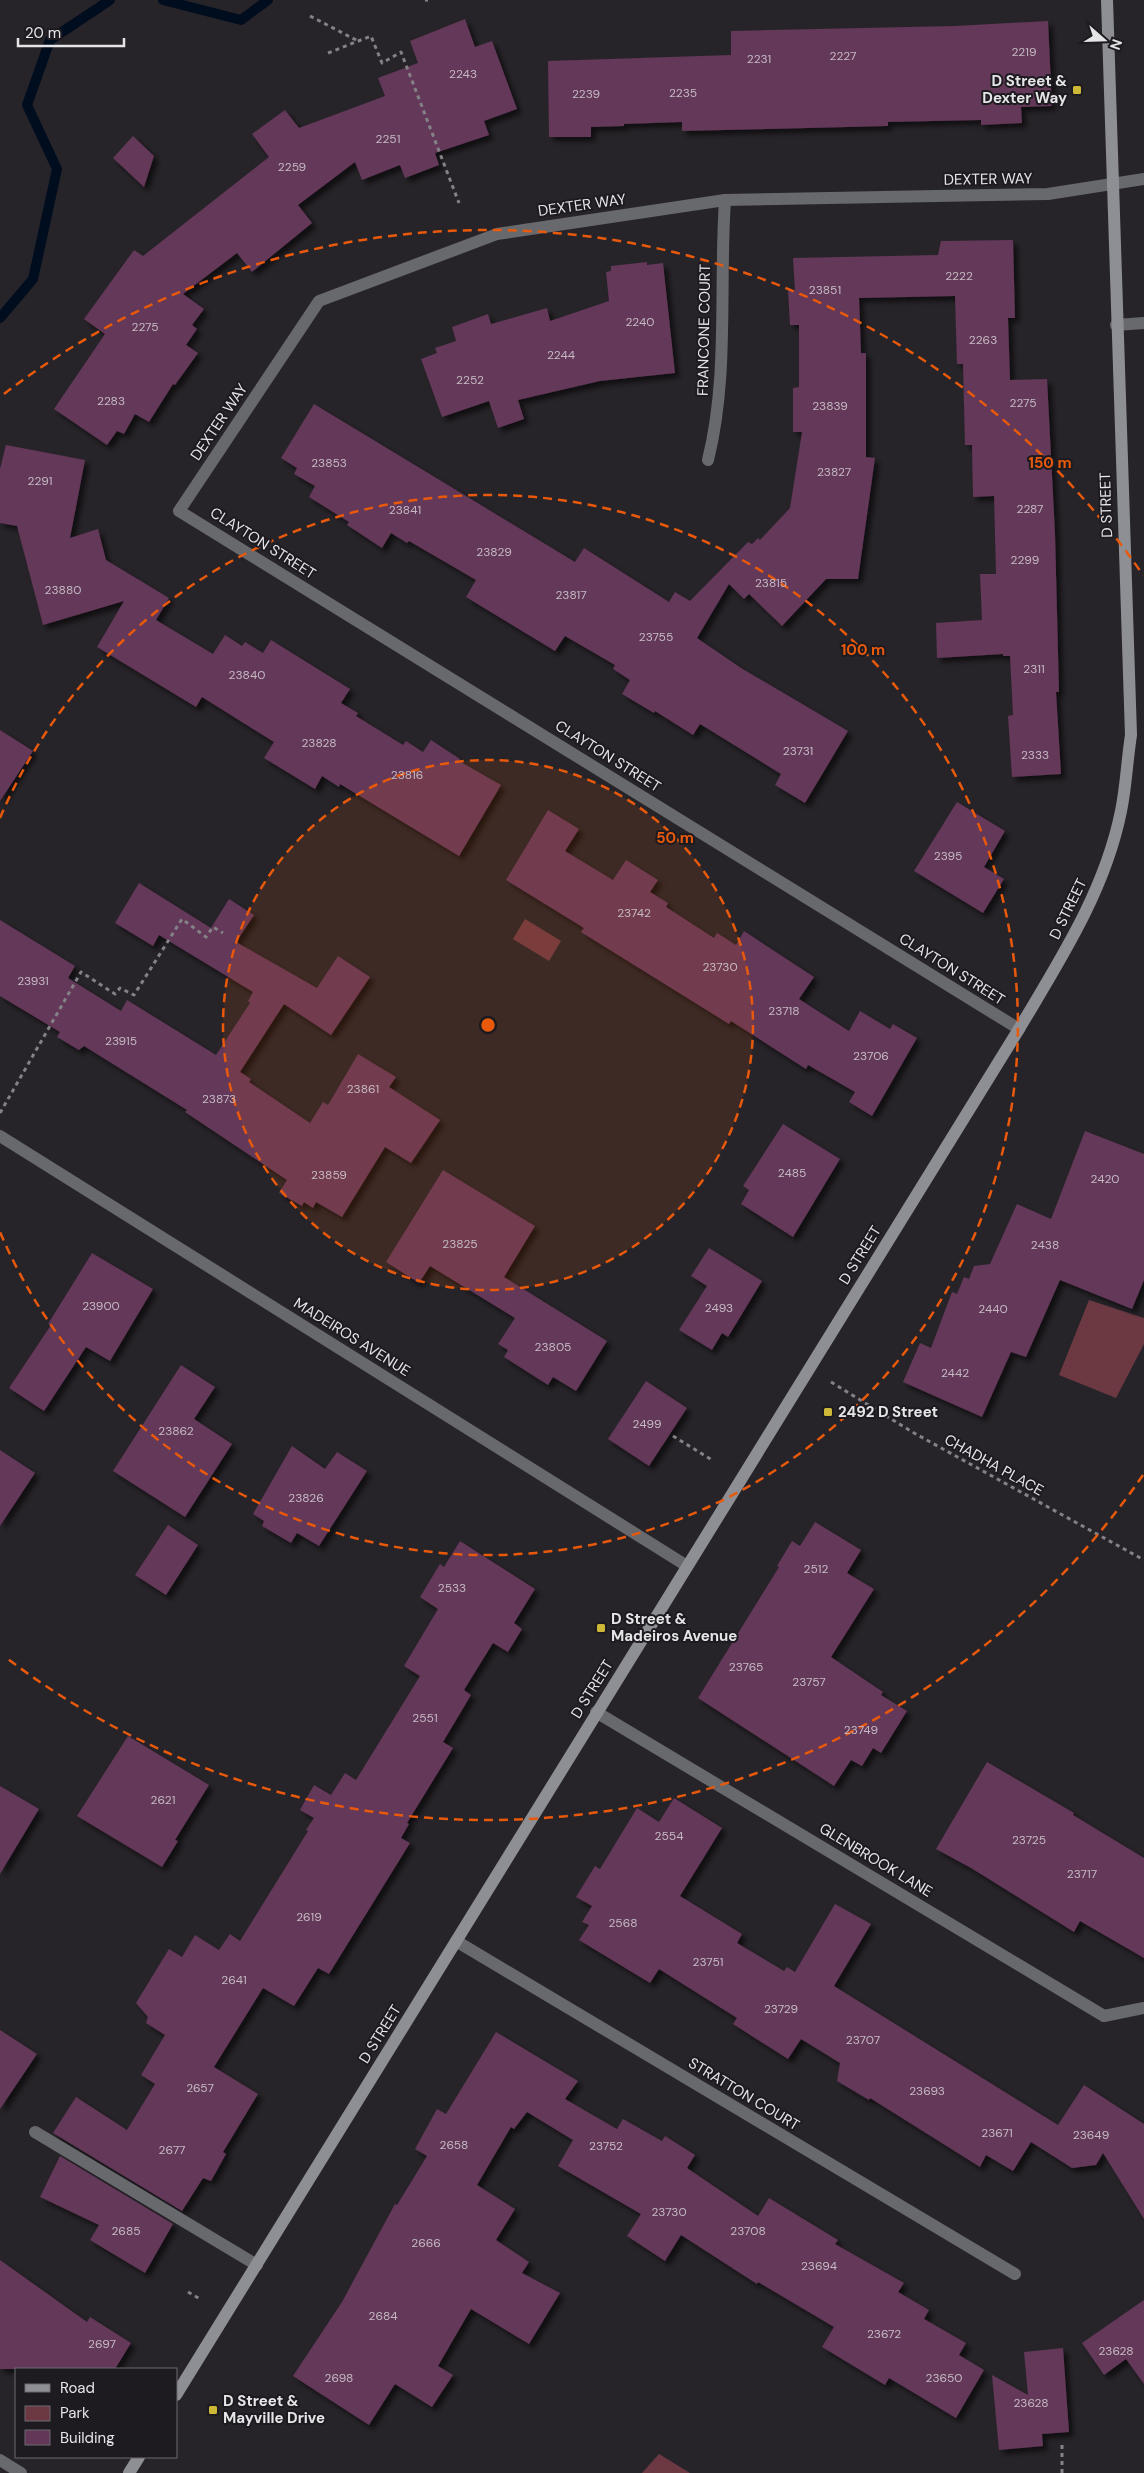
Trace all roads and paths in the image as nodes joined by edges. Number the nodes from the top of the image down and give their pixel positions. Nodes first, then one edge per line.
1 (1107, 0) edge
2 (310, 16) dead end
3 (359, 41) junction
4 (328, 53) dead end
5 (1144, 179) edge
6 (1113, 185) junction
7 (725, 200) junction
8 (459, 203) dead end
9 (1144, 323) edge
10 (1116, 324) junction
11 (708, 460) dead end
12 (179, 511) joint
13 (223, 933) dead end
14 (1019, 1029) junction
15 (0, 1114) edge
16 (0, 1136) edge
17 (809, 1369) junction
18 (674, 1436) dead end
19 (712, 1460) dead end
20 (1144, 1560) edge
21 (687, 1566) junction
22 (596, 1712) junction
23 (456, 1941) junction
24 (1144, 2008) edge
25 (35, 2132) dead end
26 (257, 2265) junction
27 (1015, 2274) dead end
28 (188, 2292) dead end
29 (200, 2299) dead end
30 (178, 2392) edge
31 (1062, 2444) dead end
32 (138, 2458) edge
33 (0, 2460) edge
34 (21, 2473) edge
35 (129, 2473) edge
36 (1062, 2473) edge

1 - 6 main road, D STREET
2 - 3 path
3 - 4 path
3 - 8 path
5 - 6 street, DEXTER WAY
6 - 7 street, DEXTER WAY
6 - 10 main road, D STREET
7 - 11 street, FRANCONE COURT
7 - 12 street, DEXTER WAY
9 - 10 street
10 - 14 main road, D STREET
12 - 14 street, CLAYTON STREET
13 - 15 path
14 - 17 main road, D STREET
16 - 21 street, MADEIROS AVENUE
17 - 20 path, CHADHA PLACE
17 - 21 main road, D STREET
18 - 19 path
21 - 22 main road, D STREET
22 - 23 main road, D STREET
22 - 24 street, GLENBROOK LANE
23 - 26 main road, D STREET
23 - 27 street, STRATTON COURT
25 - 26 street
26 - 30 main road, D STREET
28 - 29 path
31 - 36 path
32 - 35 main road
33 - 34 street

